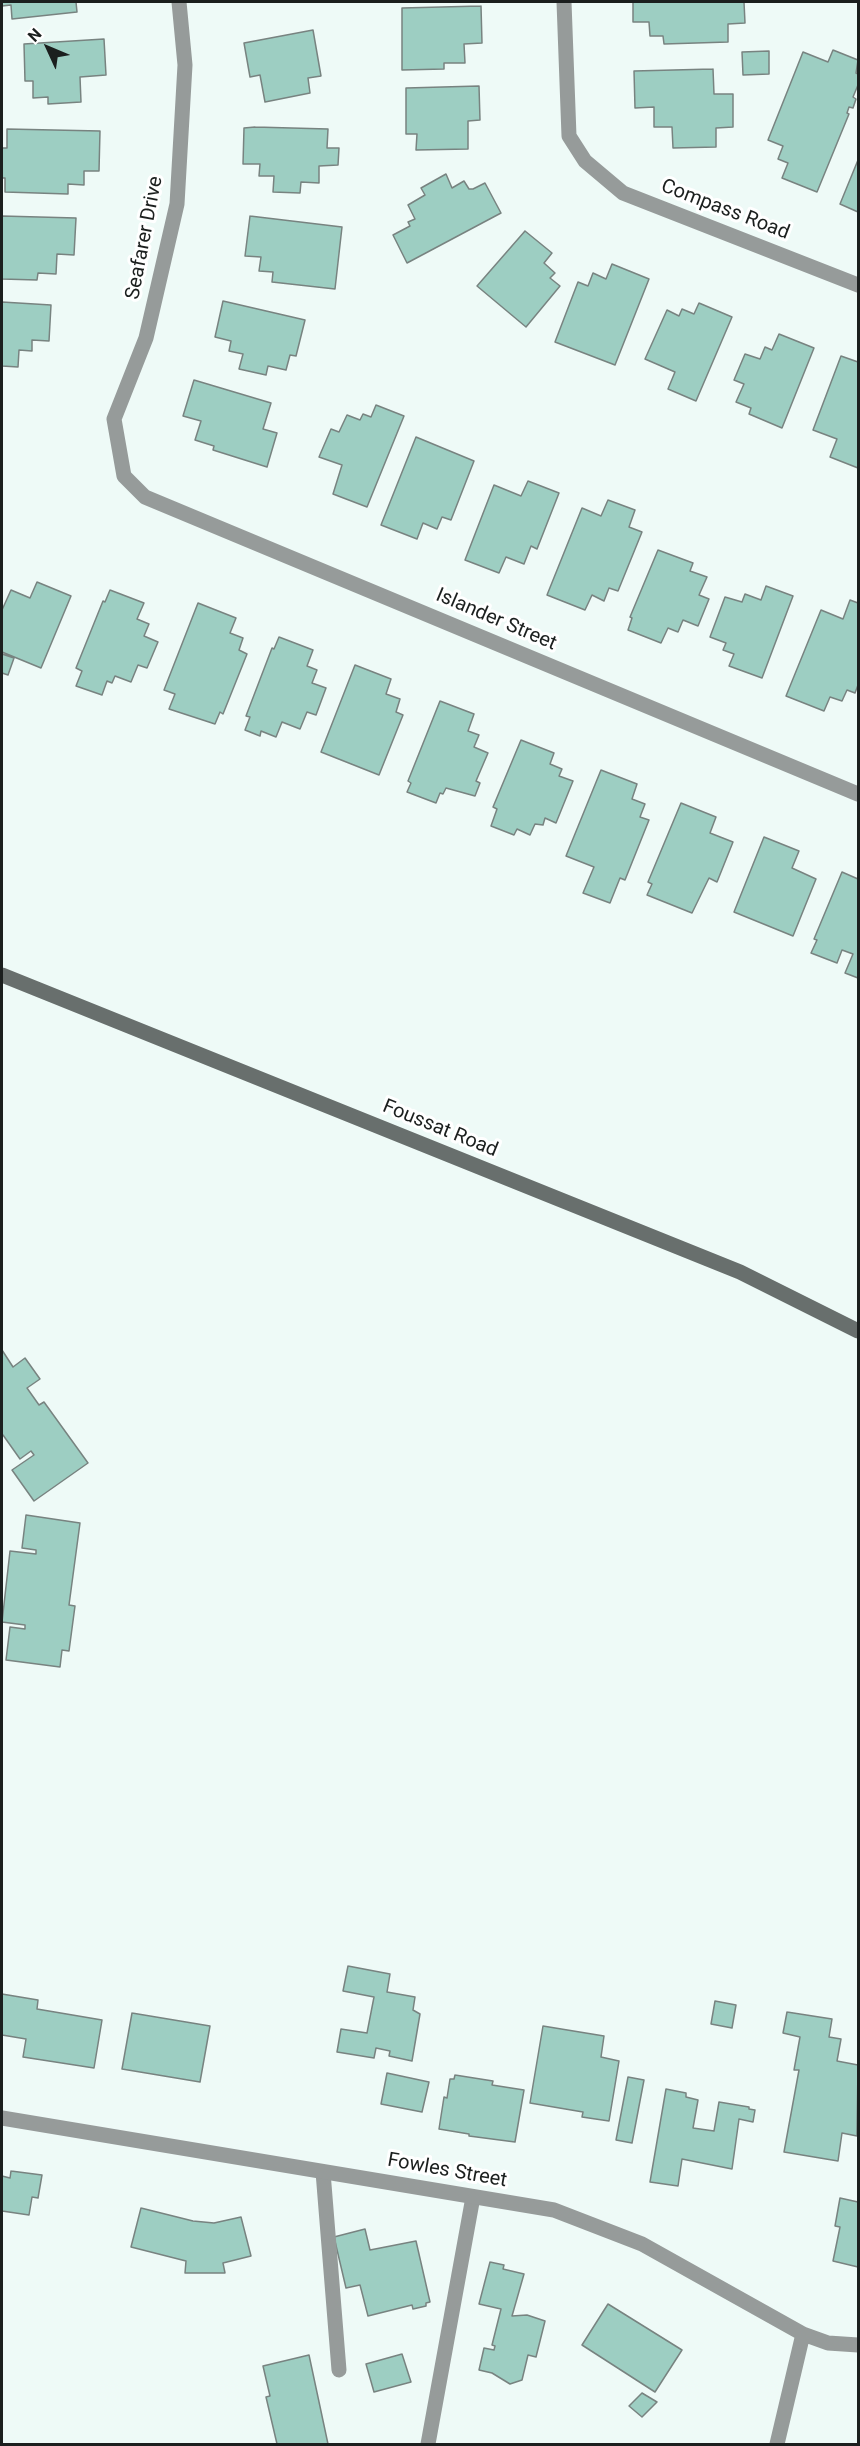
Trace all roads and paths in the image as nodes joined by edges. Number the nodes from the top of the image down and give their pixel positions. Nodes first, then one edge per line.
1 (179, 2) edge
2 (564, 2) edge
3 (858, 285) edge
4 (124, 476) joint
5 (858, 794) edge
6 (2, 975) edge
7 (858, 1331) edge
8 (2, 2118) edge
9 (323, 2172) junction
10 (473, 2197) junction
11 (803, 2334) junction
12 (858, 2345) edge
13 (339, 2370) dead end
14 (428, 2445) edge
15 (777, 2445) edge

1 - 4 street, Seafarer Drive
2 - 3 street, Compass Road
4 - 5 street, Islander Street
6 - 7 main road, Foussat Road
8 - 9 street, Fowles Street
9 - 10 street, Fowles Street
9 - 13 street
10 - 11 street, Fowles Street
10 - 14 street
11 - 12 street, Fowles Street
11 - 15 street

